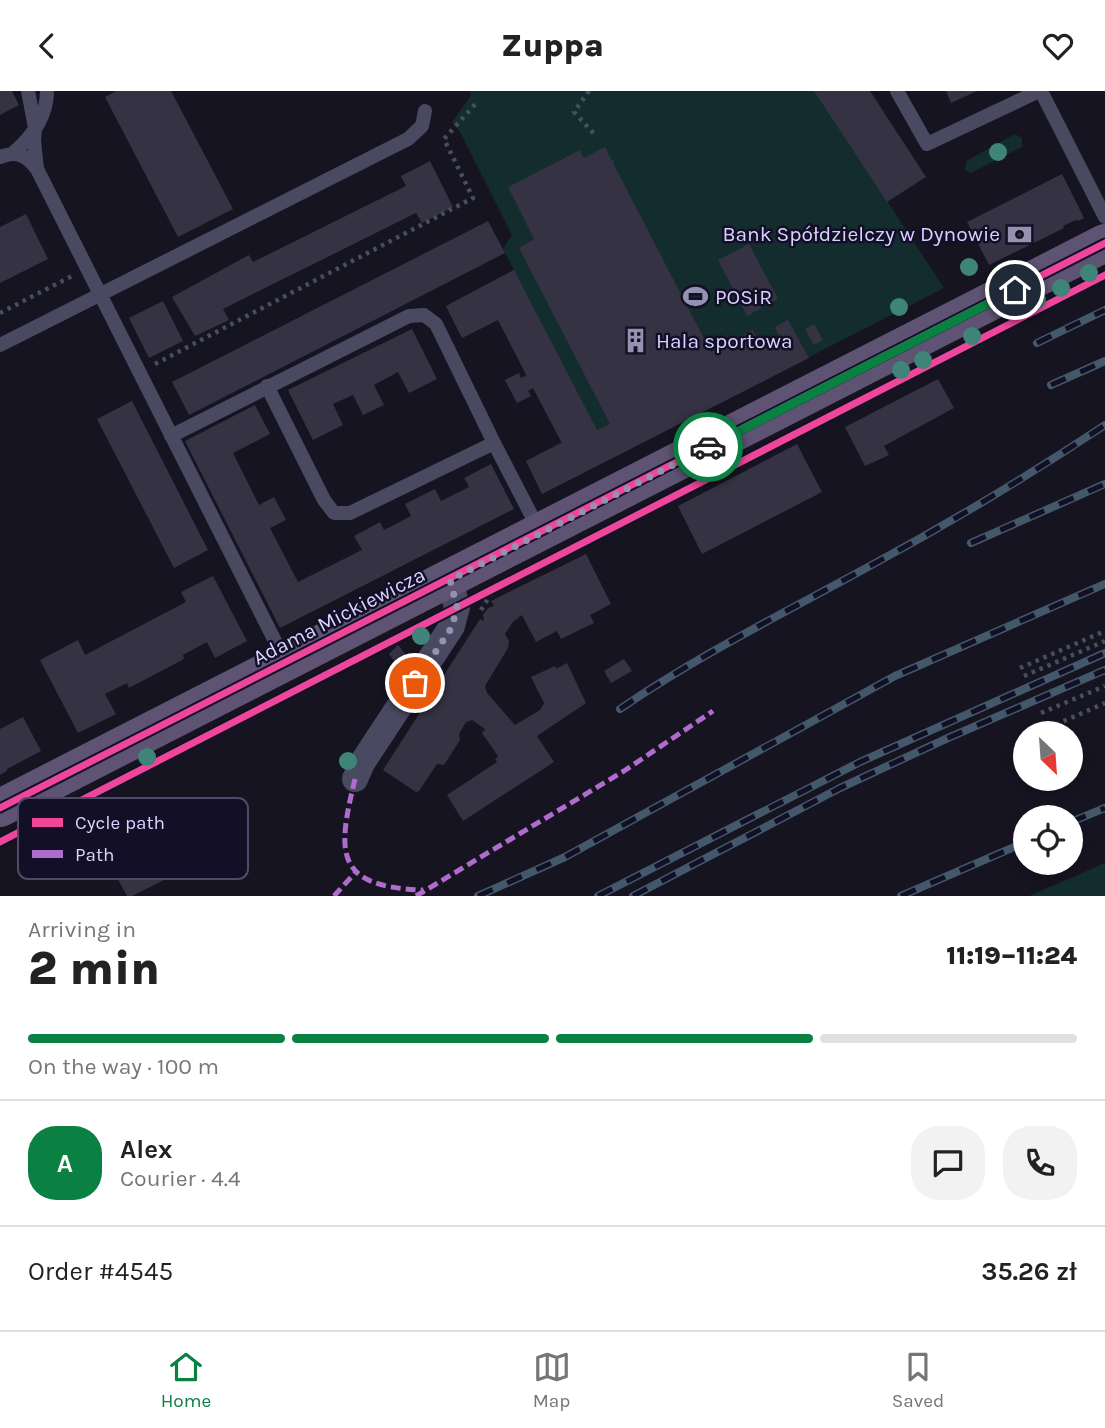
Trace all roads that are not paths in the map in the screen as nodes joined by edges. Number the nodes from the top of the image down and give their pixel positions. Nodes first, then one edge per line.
1 (28, 91) edge
2 (47, 91) edge
3 (897, 91) edge
4 (1040, 91) edge
5 (425, 111) dead end
6 (35, 128) junction
7 (6, 155) edge
8 (37, 169) junction
9 (1105, 216) edge
10 (1105, 243) edge
11 (99, 294) junction
12 (0, 345) edge
13 (267, 386) junction
14 (171, 436) junction
15 (494, 443) junction
16 (541, 532) junction
17 (453, 594) junction
18 (285, 663) junction
19 (355, 779) dead end
20 (21, 798) edge
21 (18, 800) edge
22 (0, 809) edge

1 - 6 lane
2 - 6 lane
3 - 4 lane
4 - 9 lane
5 - 11 lane
6 - 7 lane
6 - 8 lane
7 - 8 lane
8 - 11 lane
10 - 16 main road, Adama Mickiewicza
11 - 12 lane
11 - 14 lane
13 - 14 lane
13 - 15 lane
13 - 15 lane
14 - 18 lane
15 - 16 lane
16 - 17 main road, Adama Mickiewicza
17 - 18 main road, Adama Mickiewicza
17 - 19 street
18 - 20 main road, Adama Mickiewicza
21 - 22 main road, Adama Mickiewicza

